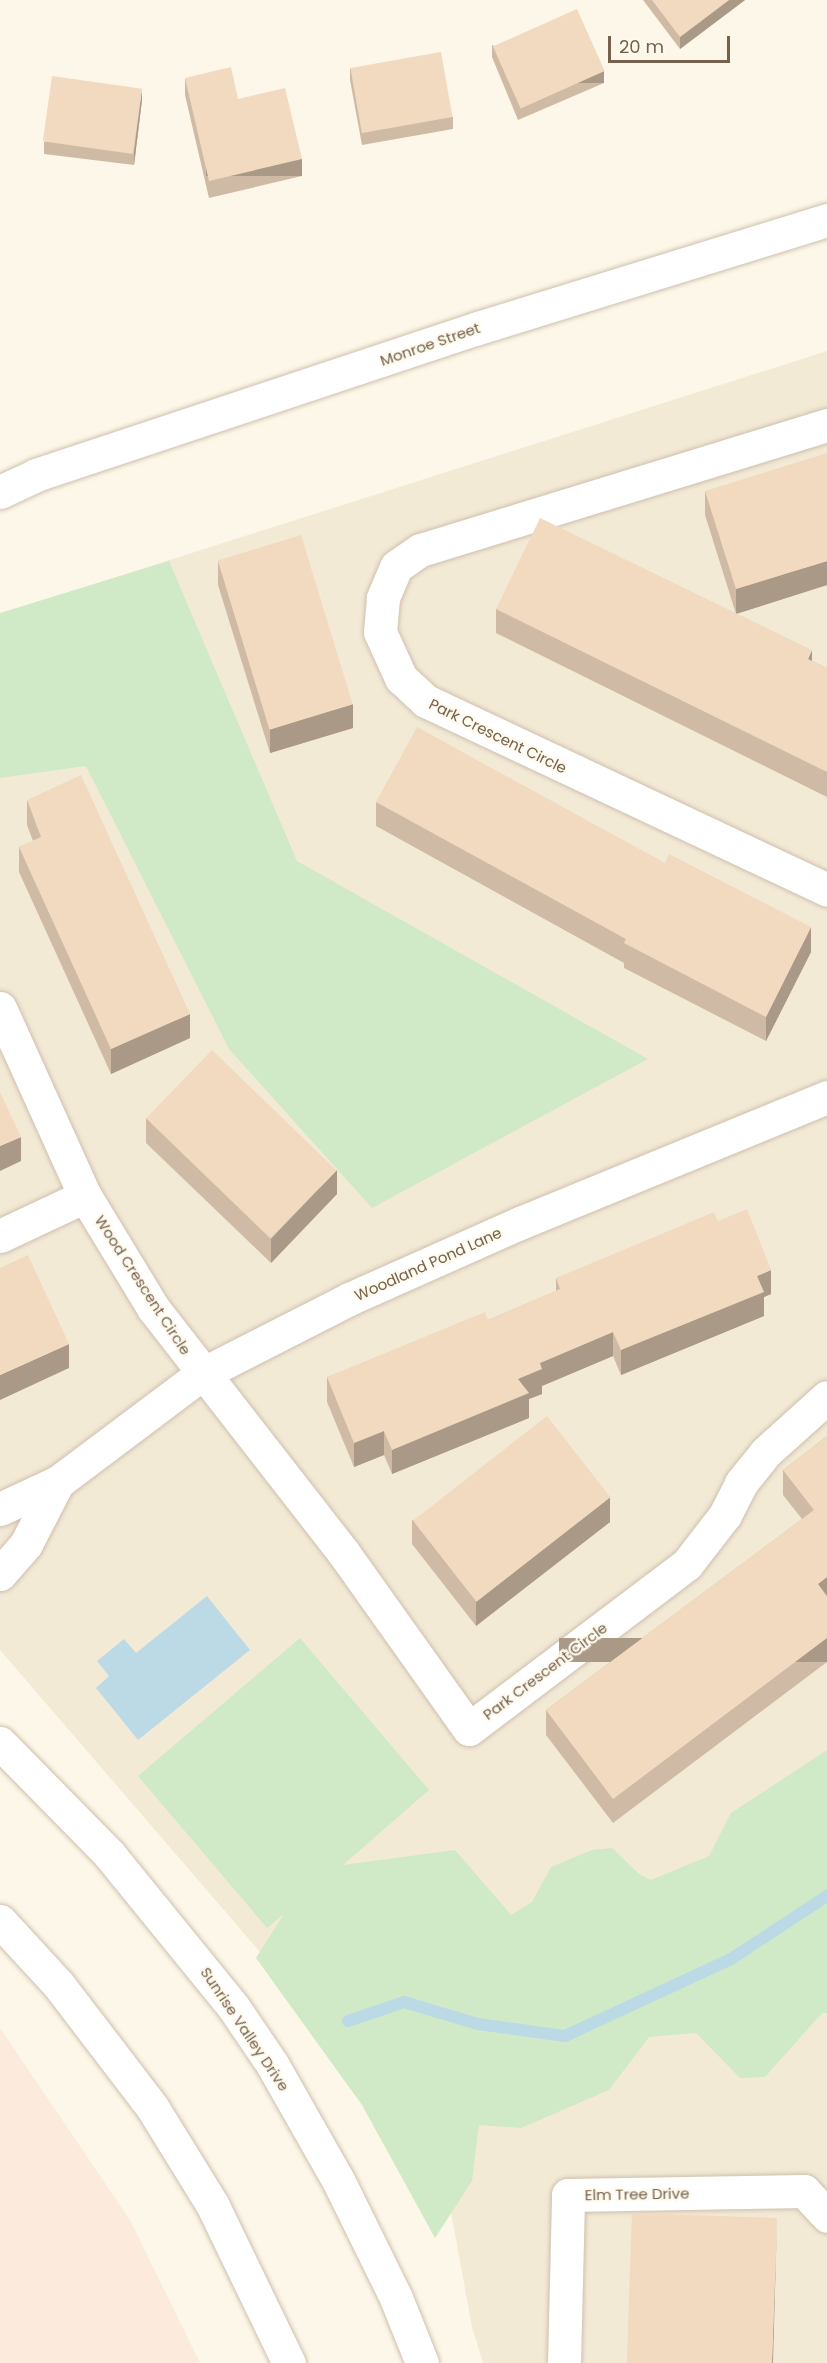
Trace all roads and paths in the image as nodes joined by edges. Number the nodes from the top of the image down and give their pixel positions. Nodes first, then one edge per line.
1 (827, 220) edge
2 (827, 425) edge
3 (36, 475) junction
4 (0, 479) edge
5 (0, 492) edge
6 (827, 890) edge
7 (0, 1008) edge
8 (827, 1097) edge
9 (85, 1196) junction
10 (0, 1236) edge
11 (201, 1374) junction
12 (827, 1397) edge
13 (57, 1482) junction
14 (0, 1509) edge
15 (0, 1574) edge
16 (0, 1743) edge
17 (0, 1921) edge
18 (827, 2216) edge
19 (271, 2324) junction
20 (276, 2363) edge
21 (289, 2363) edge
22 (422, 2363) edge
23 (564, 2363) edge

1 - 3 street, Monroe Street
2 - 6 street, Park Crescent Circle
3 - 4 street, Monroe Street
3 - 5 street, Monroe Street
7 - 9 street, Wood Crescent Circle
8 - 11 street, Woodland Pond Lane
9 - 10 street
9 - 11 street, Wood Crescent Circle
11 - 12 street, Park Crescent Circle
11 - 13 street, Woodland Pond Lane
13 - 14 street, Woodland Pond Lane
13 - 15 street, Woodland Pond Lane
16 - 22 street, Sunrise Valley Drive
17 - 19 street
18 - 23 street, Elm Tree Drive
19 - 20 street
19 - 21 street

